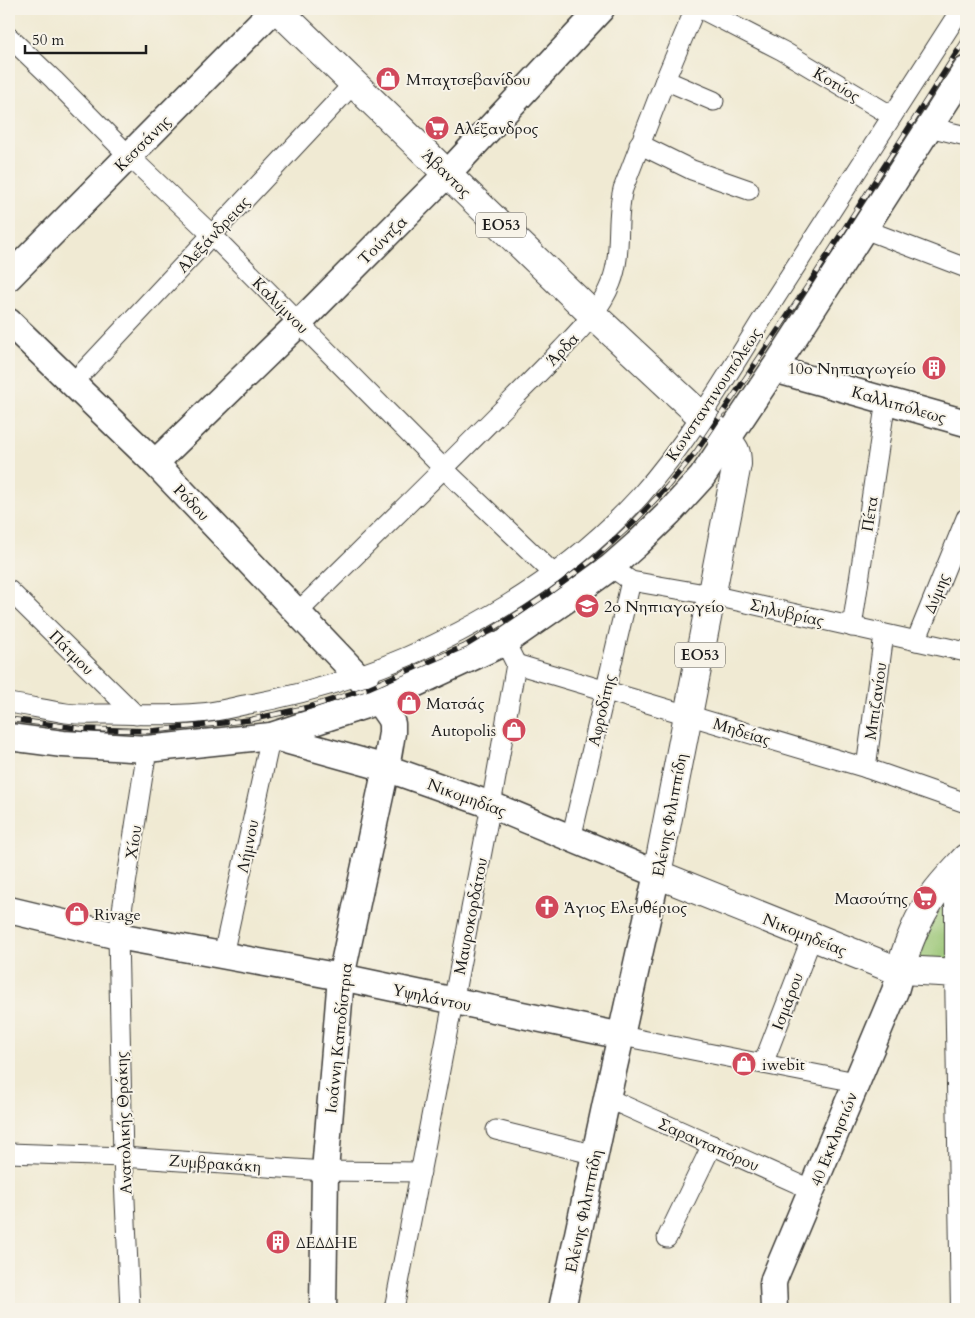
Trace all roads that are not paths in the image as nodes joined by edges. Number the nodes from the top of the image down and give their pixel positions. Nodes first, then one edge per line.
1 (276, 9) edge
2 (600, 9) edge
3 (695, 9) edge
4 (701, 9) edge
5 (961, 9) edge
6 (9, 37) edge
7 (966, 70) edge
8 (665, 80) junction
9 (354, 83) junction
10 (714, 101) dead end
11 (892, 116) junction
12 (929, 127) junction
13 (966, 136) edge
14 (639, 144) junction
15 (129, 156) junction
16 (447, 174) junction
17 (749, 190) dead end
18 (864, 229) junction
19 (212, 235) junction
20 (966, 268) edge
21 (9, 277) edge
22 (593, 315) junction
23 (9, 322) edge
24 (299, 323) junction
25 (774, 368) junction
26 (72, 384) junction
27 (886, 400) junction
28 (702, 417) junction
29 (966, 423) edge
30 (727, 440) junction
31 (155, 463) junction
32 (444, 469) junction
33 (966, 518) edge
34 (554, 574) junction
35 (621, 574) junction
36 (9, 590) edge
37 (711, 595) junction
38 (298, 612) junction
39 (852, 627) junction
40 (884, 634) junction
41 (916, 641) junction
42 (966, 652) edge
43 (511, 653) junction
44 (368, 689) junction
45 (606, 690) junction
46 (9, 703) edge
47 (136, 715) junction
48 (689, 715) junction
49 (271, 736) junction
50 (9, 738) edge
51 (147, 749) junction
52 (386, 768) junction
53 (866, 768) junction
54 (966, 803) edge
55 (491, 805) junction
56 (572, 839) junction
57 (966, 858) edge
58 (966, 864) edge
59 (657, 874) junction
60 (9, 910) edge
61 (118, 936) junction
62 (812, 937) junction
63 (962, 943) edge
64 (223, 956) junction
65 (901, 970) junction
66 (959, 973) junction
67 (341, 978) junction
68 (453, 1001) junction
69 (963, 1018) edge
70 (622, 1036) junction
71 (762, 1064) junction
72 (856, 1082) junction
73 (964, 1097) edge
74 (607, 1098) junction
75 (496, 1130) dead end
76 (712, 1145) junction
77 (9, 1153) edge
78 (596, 1155) junction
79 (123, 1157) junction
80 (325, 1171) junction
81 (421, 1172) junction
82 (964, 1189) edge
83 (812, 1190) junction
84 (666, 1238) dead end
85 (965, 1253) edge
86 (130, 1309) edge
87 (322, 1309) edge
88 (394, 1309) edge
89 (562, 1309) edge
90 (774, 1309) edge
91 (965, 1309) edge

1 - 9 main road, Άβαντος / ΕΟ53
1 - 15 street, Κεσσάνης
2 - 16 street, Τούντζα
3 - 8 street, Άρδα
4 - 11 street, Κοτύος
5 - 11 street, Κωνσταντινουπόλεως
6 - 15 street, Καλύμνου
7 - 12 street
8 - 10 street
8 - 14 street, Άρδα
9 - 16 main road, Άβαντος / ΕΟ53
9 - 19 street, Αλεξάνδρειας
11 - 28 street, Κωνσταντινουπόλεως
12 - 13 street
12 - 18 street
14 - 17 street
14 - 22 street, Άρδα
15 - 19 street, Καλύμνου
15 - 21 street, Κεσσάνης
16 - 22 main road, Άβαντος / ΕΟ53
16 - 24 street, Τούντζα
18 - 20 street
18 - 25 street
19 - 24 street, Καλύμνου
19 - 26 street, Αλεξάνδρειας
22 - 28 main road, Άβαντος / ΕΟ53
22 - 32 street, Άρδα
23 - 26 street, Ρόδου
24 - 31 street, Τούντζα
24 - 32 street, Καλύμνου
25 - 27 street, Καλλιπόλεως
25 - 30 street
26 - 31 street, Ρόδου
27 - 29 street, Καλλιπόλεως
27 - 39 street, Πέτα
28 - 30 main road, Άβαντος / ΕΟ53
28 - 34 street, Κωνσταντινουπόλεως
30 - 35 street
30 - 37 main road, Ελένης Φιλιππίδη / ΕΟ53
31 - 38 street, Ρόδου
32 - 34 street, Καλύμνου
32 - 38 street, Άρδα
33 - 41 street, Δύμης
34 - 44 street, Κωνσταντινουπόλεως
35 - 37 street, Σηλυβρίας
35 - 43 street
35 - 45 street, Αφροδίτης
36 - 47 street, Πάτμου
37 - 39 street, Σηλυβρίας
37 - 48 main road, Ελένης Φιλιππίδη / ΕΟ53
38 - 44 street, Ρόδου
39 - 40 street, Σηλυβρίας
40 - 41 street, Σηλυβρίας
40 - 53 street, Μπιζανίου
41 - 42 street, Σηλυβρίας
43 - 44 street
43 - 45 street, Μηδείας
43 - 55 street, Μαυροκορδάτου
44 - 47 street, Κωνσταντινουπόλεως
44 - 49 street, Κωνσταντινουπόλεως
44 - 52 street, Ιωάννη Καποδίστρια
45 - 48 street, Μηδείας
45 - 56 street, Αφροδίτης
46 - 47 street, Κωνσταντινουπόλεως
48 - 53 street, Μηδείας
48 - 59 main road, Ελένης Φιλιππίδη / ΕΟ53
49 - 51 street, Κωνσταντινουπόλεως
49 - 52 street, Νικομηδίας
49 - 64 street, Λήμνου
50 - 51 street, Κωνσταντινουπόλεως
51 - 61 street, Χίου
52 - 55 street, Νικομηδίας
52 - 67 street, Ιωάννη Καποδίστρια
53 - 54 street, Μηδείας
55 - 56 street, Νικομηδίας
55 - 68 street, Μαυροκορδάτου
56 - 59 street, Νικομηδίας
57 - 65 main road
58 - 63 main road
59 - 62 main road, Νικομηδείας
59 - 70 street, Ελένης Φιλιππίδη
60 - 61 street, Υψηλάντου
61 - 64 street, Υψηλάντου
61 - 79 street, Ανατολικής Θράκης
62 - 65 main road, Νικομηδείας
62 - 71 street, Ισμάρου
63 - 66 main road
64 - 67 street, Υψηλάντου
65 - 66 main road, Νικομηδείας
65 - 72 street, 40 Εκκλησιών
66 - 69 main road
67 - 68 street, Υψηλάντου
67 - 80 street, Ιωάννη Καποδίστρια
68 - 70 street, Υψηλάντου
68 - 81 street, Μαυροκορδάτου
69 - 73 main road
70 - 71 street, Υψηλάντου
70 - 74 street, Ελένης Φιλιππίδη
71 - 72 street, Υψηλάντου
72 - 83 street, 40 Εκκλησιών
73 - 82 main road
74 - 76 street, Σαρανταπόρου
74 - 78 street, Ελένης Φιλιππίδη
75 - 78 street
76 - 83 street, Σαρανταπόρου
76 - 84 street
77 - 79 street, Ζυμβρακάκη
78 - 89 street, Ελένης Φιλιππίδη
79 - 80 street, Ζυμβρακάκη
79 - 86 street, Ανατολικής Θράκης
80 - 81 street, Ζυμβρακάκη
80 - 87 street, Ιωάννη Καποδίστρια
81 - 88 street, Μαυροκορδάτου
82 - 85 main road
83 - 90 street, 40 Εκκλησιών
85 - 91 main road

